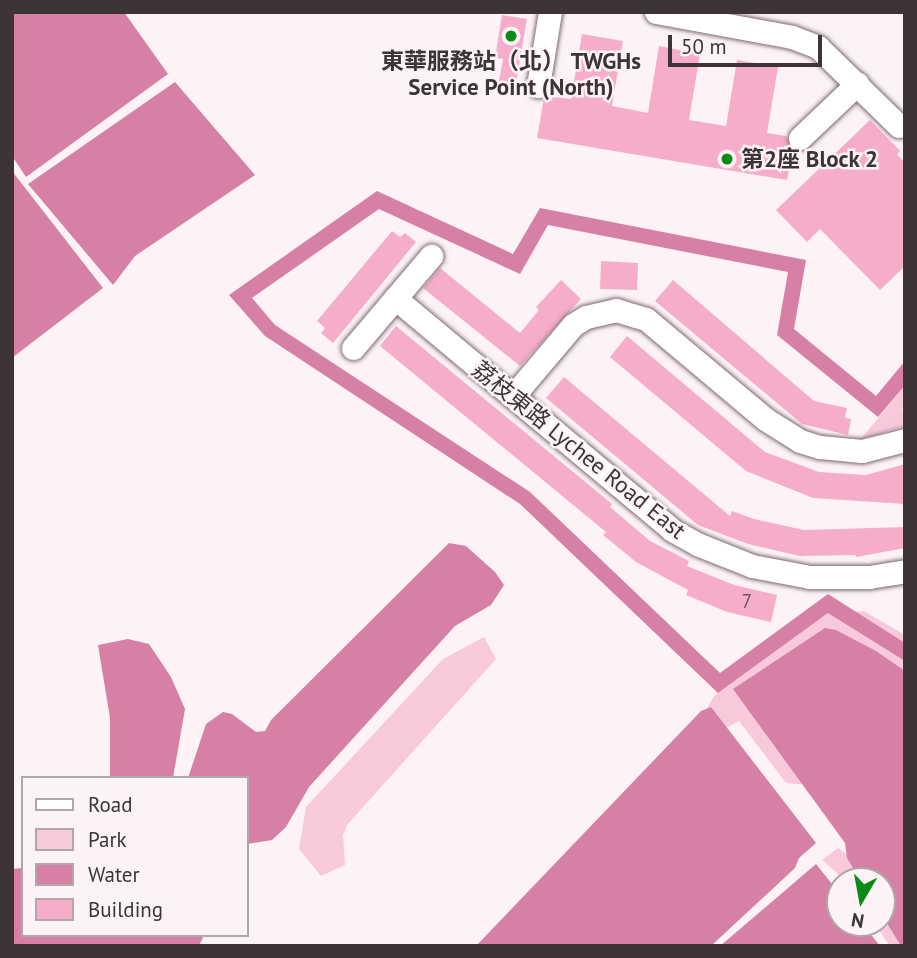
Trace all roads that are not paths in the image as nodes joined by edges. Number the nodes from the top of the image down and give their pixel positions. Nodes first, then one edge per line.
1 (550, 12) edge
2 (656, 12) edge
3 (719, 18) edge
4 (856, 84) junction
5 (538, 86) dead end
6 (899, 126) dead end
7 (800, 138) dead end
8 (431, 256) dead end
9 (395, 298) junction
10 (353, 348) dead end
11 (513, 396) junction
12 (905, 440) edge
13 (905, 571) edge

1 - 5 street
2 - 3 street
3 - 4 street
4 - 6 street
4 - 7 street
8 - 9 street
9 - 10 street
9 - 11 street, 荔枝東路 Lychee Road East
11 - 12 street
11 - 13 street, 荔枝東路 Lychee Road East

